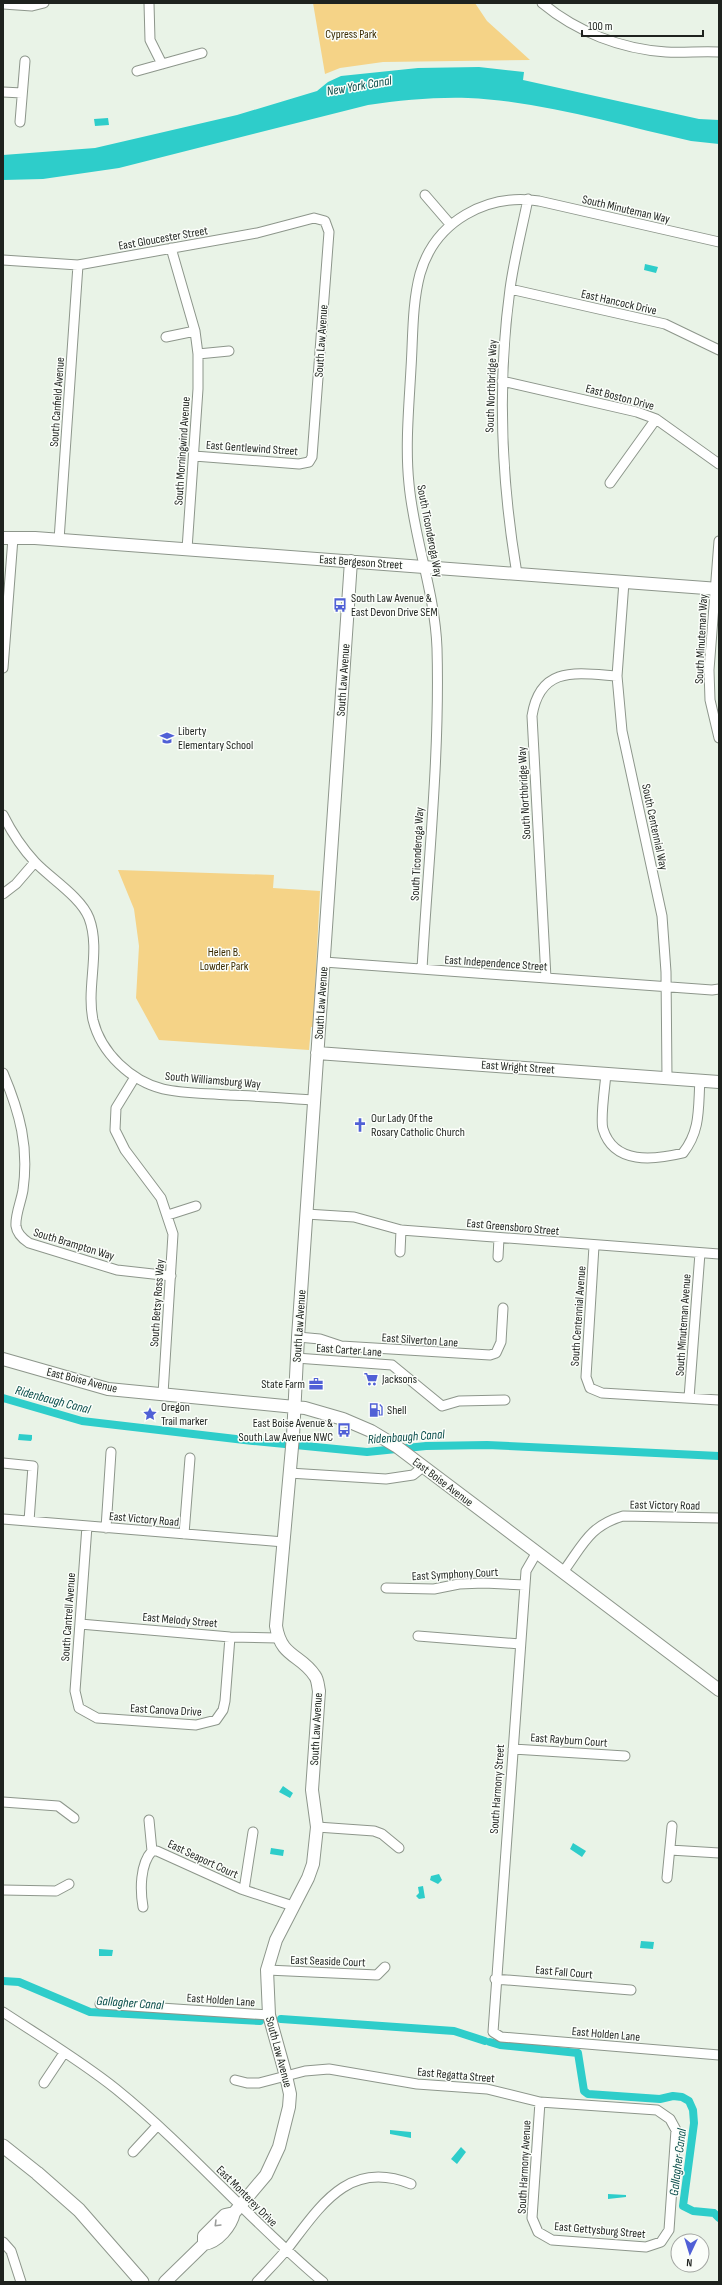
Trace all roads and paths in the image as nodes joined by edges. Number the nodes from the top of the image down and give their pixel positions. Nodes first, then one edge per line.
1 (44, 3) edge
2 (149, 3) edge
3 (542, 3) edge
4 (3, 4) edge
5 (719, 52) edge
6 (202, 53) dead end
7 (25, 61) dead end
8 (162, 64) junction
9 (137, 71) dead end
10 (3, 92) edge
11 (22, 94) junction
12 (20, 122) dead end
13 (425, 195) dead end
14 (528, 199) junction
15 (325, 221) joint
16 (450, 224) junction
17 (719, 242) edge
18 (171, 248) junction
19 (3, 260) edge
20 (78, 265) junction
21 (510, 289) junction
22 (195, 331) junction
23 (166, 337) dead end
24 (719, 350) edge
25 (229, 351) dead end
26 (198, 354) junction
27 (502, 381) junction
28 (656, 419) junction
29 (194, 456) junction
30 (309, 462) joint
31 (719, 464) edge
32 (610, 483) dead end
33 (8, 538) edge
34 (59, 540) junction
35 (719, 541) edge
36 (187, 550) junction
37 (351, 562) junction
38 (424, 567) junction
39 (517, 574) junction
40 (624, 582) junction
41 (717, 589) edge
42 (4, 638) edge
43 (3, 668) edge
44 (617, 676) junction
45 (715, 699) edge
46 (719, 738) edge
47 (3, 815) edge
48 (35, 862) junction
49 (3, 894) edge
50 (324, 962) junction
51 (422, 970) junction
52 (546, 978) junction
53 (666, 987) junction
54 (719, 989) edge
55 (317, 1053) junction
56 (3, 1073) edge
57 (606, 1074) junction
58 (135, 1077) junction
59 (667, 1078) junction
60 (700, 1080) junction
61 (719, 1082) edge
62 (314, 1100) junction
63 (196, 1206) dead end
64 (306, 1214) junction
65 (168, 1215) junction
66 (401, 1230) junction
67 (499, 1238) junction
68 (594, 1246) junction
69 (400, 1252) dead end
70 (700, 1253) junction
71 (719, 1254) edge
72 (498, 1257) dead end
73 (171, 1276) junction
74 (503, 1308) dead end
75 (298, 1337) junction
76 (296, 1358) junction
77 (3, 1359) edge
78 (163, 1394) junction
79 (689, 1398) junction
80 (505, 1400) dead end
81 (719, 1400) edge
82 (294, 1406) junction
83 (111, 1452) dead end
84 (190, 1458) dead end
85 (3, 1463) edge
86 (423, 1467) junction
87 (289, 1473) junction
88 (719, 1518) edge
89 (3, 1519) edge
90 (29, 1522) junction
91 (87, 1526) junction
92 (106, 1528) junction
93 (184, 1534) junction
94 (284, 1542) junction
95 (537, 1552) junction
96 (563, 1572) junction
97 (525, 1585) junction
98 (386, 1588) dead end
99 (80, 1624) junction
100 (418, 1636) dead end
101 (230, 1637) junction
102 (278, 1638) junction
103 (520, 1644) junction
104 (719, 1690) edge
105 (79, 1708) joint
106 (513, 1749) junction
107 (625, 1756) dead end
108 (3, 1802) edge
109 (74, 1818) dead end
110 (149, 1820) dead end
111 (672, 1826) dead end
112 (317, 1827) junction
113 (252, 1832) dead end
114 (399, 1848) dead end
115 (670, 1850) junction
116 (152, 1851) junction
117 (719, 1853) edge
118 (667, 1878) dead end
119 (69, 1884) dead end
120 (3, 1890) edge
121 (244, 1890) junction
122 (293, 1906) junction
123 (143, 1907) dead end
124 (385, 1967) dead end
125 (267, 1970) junction
126 (495, 1979) junction
127 (632, 1990) dead end
128 (100, 2004) dead end
129 (3, 2012) edge
130 (269, 2015) junction
131 (493, 2032) joint
132 (64, 2053) junction
133 (719, 2055) edge
134 (286, 2076) junction
135 (235, 2080) dead end
136 (44, 2083) dead end
137 (540, 2102) junction
138 (157, 2126) junction
139 (3, 2146) edge
140 (133, 2152) dead end
141 (411, 2184) dead end
142 (237, 2209) junction
143 (538, 2232) joint
144 (3, 2242) edge
145 (661, 2242) joint
146 (285, 2251) junction
147 (21, 2282) edge
148 (142, 2282) edge
149 (165, 2282) edge
150 (257, 2282) edge
151 (322, 2282) edge

1 - 4 street
2 - 8 street
3 - 5 street
6 - 8 street
7 - 11 street
8 - 9 street
10 - 11 street
11 - 12 street
13 - 16 street
14 - 16 street, South Ticonderoga Way
14 - 17 street, South Minuteman Way
14 - 21 street, South Northbridge Way
15 - 18 street, East Gloucester Street
15 - 30 street, South Law Avenue
16 - 38 street, South Ticonderoga Way
18 - 20 street, East Gloucester Street
18 - 22 street, South Morningwind Avenue
19 - 20 street, East Gloucester Street
20 - 34 street, South Canfield Avenue
21 - 24 street, East Hancock Drive
21 - 27 street, South Northbridge Way
22 - 23 street
22 - 26 street, South Morningwind Avenue
25 - 26 street
26 - 29 street, South Morningwind Avenue
27 - 28 street, East Boston Drive
27 - 39 street, South Northbridge Way
28 - 31 street, East Boston Drive
28 - 32 street
29 - 30 street, East Gentlewind Street
29 - 36 street, South Morningwind Avenue
33 - 34 street, East Bergeson Street
33 - 42 street
34 - 36 street, East Bergeson Street
35 - 41 street, South Minuteman Way
36 - 37 street, East Bergeson Street
37 - 38 street, East Bergeson Street
37 - 50 street, South Law Avenue
38 - 39 street, East Bergeson Street
38 - 51 street, South Ticonderoga Way
39 - 40 street, East Bergeson Street
40 - 41 street, East Bergeson Street
40 - 44 street, South Centennial Way
41 - 45 street, South Minuteman Way
42 - 43 street
44 - 52 street, South Northbridge Way
44 - 53 street, South Centennial Way
45 - 46 street, South Minuteman Way
47 - 48 street, South Williamsburg Way
48 - 49 street
48 - 58 street, South Williamsburg Way
50 - 51 street, East Independence Street
50 - 55 street, South Law Avenue
51 - 52 street, East Independence Street
52 - 53 street, East Independence Street
53 - 54 street
53 - 59 street, South Centennial Way
55 - 57 street, East Wright Street
55 - 62 street, South Law Avenue
56 - 73 street, South Brampton Way
57 - 59 street, East Wright Street
57 - 60 street
58 - 62 street, South Williamsburg Way
58 - 65 street, South Betsy Ross Way
59 - 60 street, East Wright Street
60 - 61 street, East Wright Street
62 - 64 street, South Law Avenue
63 - 65 street
64 - 66 street, East Greensboro Street
64 - 75 street, South Law Avenue
65 - 73 street, South Betsy Ross Way
66 - 67 street, East Greensboro Street
66 - 69 street
67 - 68 street, East Greensboro Street
67 - 72 street
68 - 70 street, East Greensboro Street
68 - 79 street, South Centennial Avenue
70 - 71 street, East Greensboro Street
70 - 79 street, South Minuteman Avenue
73 - 78 street, South Betsy Ross Way
74 - 75 street, East Silverton Lane
75 - 76 street, South Law Avenue
76 - 80 street, East Carter Lane
76 - 82 street, South Law Avenue
77 - 78 street, East Boise Avenue
78 - 82 street, East Boise Avenue
79 - 81 street
82 - 86 street, East Boise Avenue
82 - 87 street, South Law Avenue
83 - 92 street
84 - 93 street
85 - 90 street
86 - 87 street
86 - 95 street, East Boise Avenue
87 - 94 street, South Law Avenue
88 - 96 street, East Victory Road
89 - 90 street, East Victory Road
90 - 91 street, East Victory Road
91 - 92 street, East Victory Road
91 - 99 street, South Cantrell Avenue
92 - 93 street, East Victory Road
93 - 94 street, East Victory Road
94 - 102 street, South Law Avenue
95 - 96 street, East Boise Avenue
95 - 97 street, South Harmony Street
96 - 104 street, East Boise Avenue
97 - 98 street, East Symphony Court
97 - 103 street, South Harmony Street
99 - 101 street, East Melody Street
99 - 105 street, South Cantrell Avenue
100 - 103 street
101 - 102 street, East Melody Street
101 - 105 street, East Canova Drive
102 - 112 street, South Law Avenue
103 - 106 street, South Harmony Street
106 - 107 street, East Rayburn Court
106 - 126 street, South Harmony Street
108 - 109 street
110 - 116 street, East Seaport Court
111 - 115 street
112 - 114 street
112 - 122 street, South Law Avenue
113 - 121 street, East Seaport Court
115 - 117 street
115 - 118 street
116 - 121 street, East Seaport Court
116 - 123 street, East Seaport Court
119 - 120 street
121 - 122 street, East Seaport Court
122 - 125 street, South Law Avenue
124 - 125 street, East Seaside Court
125 - 130 street, South Law Avenue
126 - 127 street, East Fall Court
126 - 131 street, South Harmony Street
128 - 130 street, East Holden Lane
129 - 132 street, East Monterey Drive
130 - 134 street, South Law Avenue
131 - 133 street, East Holden Lane
132 - 136 street
132 - 138 street, East Monterey Drive
134 - 135 street, East Regatta Street
134 - 137 street, East Regatta Street
134 - 142 street, South Law Avenue
137 - 143 street, South Harmony Avenue
137 - 145 street, East Regatta Street
138 - 140 street
138 - 142 street, East Monterey Drive
139 - 148 main road
141 - 146 street
142 - 146 street, East Monterey Drive
142 - 149 street, South Law Avenue
143 - 145 street, East Gettysburg Street
144 - 147 street
146 - 150 street
146 - 151 street, East Monterey Drive

